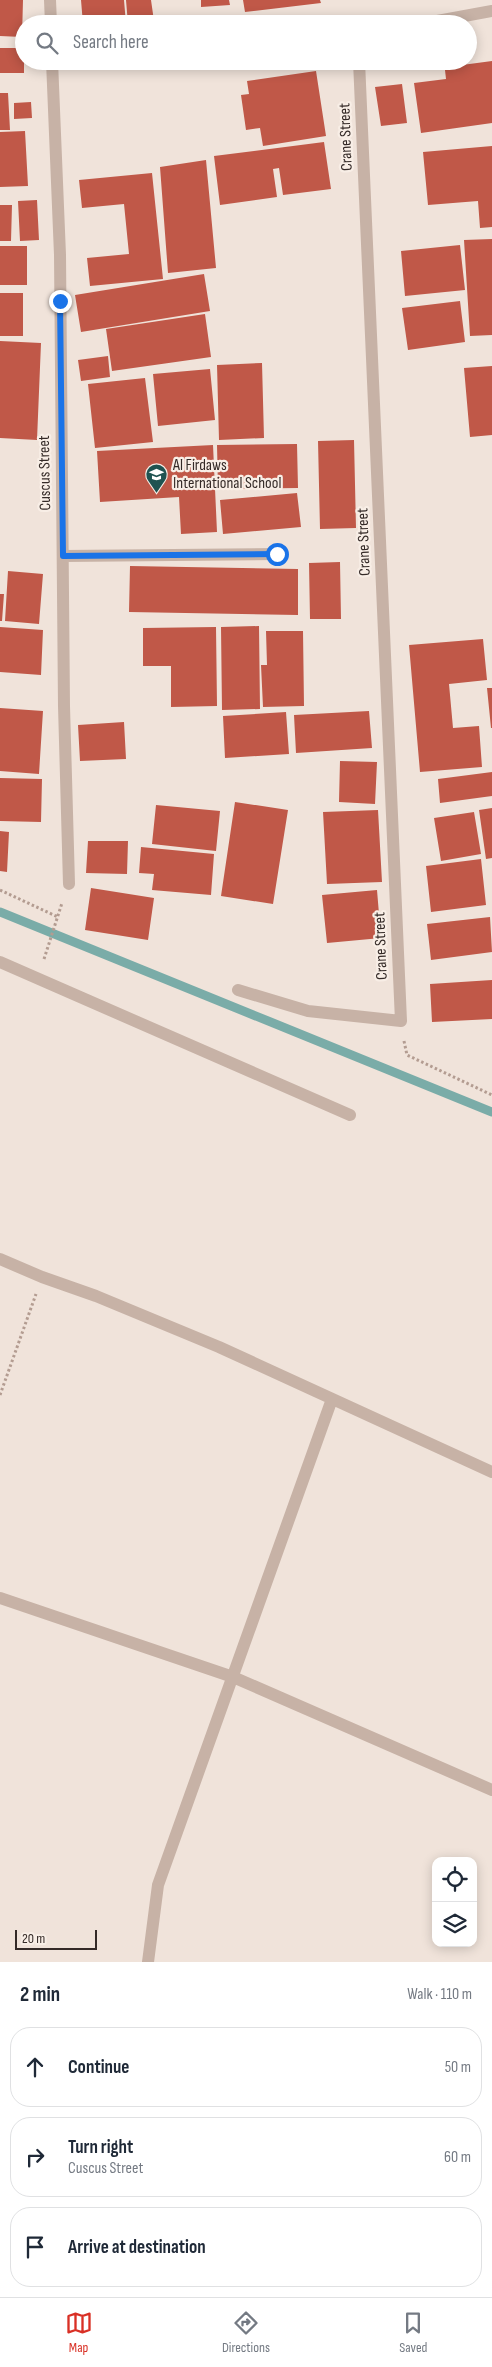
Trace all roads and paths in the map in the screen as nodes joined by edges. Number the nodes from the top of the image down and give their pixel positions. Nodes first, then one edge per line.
1 (50, 0) edge
2 (492, 11) edge
3 (51, 15) edge
4 (470, 15) edge
5 (52, 70) edge
6 (359, 70) edge
7 (277, 554) dead end
8 (63, 556) junction
9 (69, 884) dead end
10 (0, 890) edge
11 (47, 952) dead end
12 (0, 962) edge
13 (238, 990) dead end
14 (401, 1020) junction
15 (492, 1095) edge
16 (350, 1115) dead end
17 (0, 1259) edge
18 (42, 1277) junction
19 (0, 1395) edge
20 (332, 1399) junction
21 (492, 1472) edge
22 (0, 1598) edge
23 (233, 1678) junction
24 (492, 1790) edge
25 (148, 1962) edge

1 - 3 street
2 - 4 street
5 - 8 street, Cuscus Street
6 - 14 street, Crane Street
7 - 8 street
8 - 9 street, Cuscus Street
10 - 11 path
12 - 16 street
13 - 14 street
14 - 15 path
17 - 18 street
18 - 19 path
18 - 20 street
20 - 21 street
20 - 23 street
22 - 23 street
23 - 24 street
23 - 25 street

